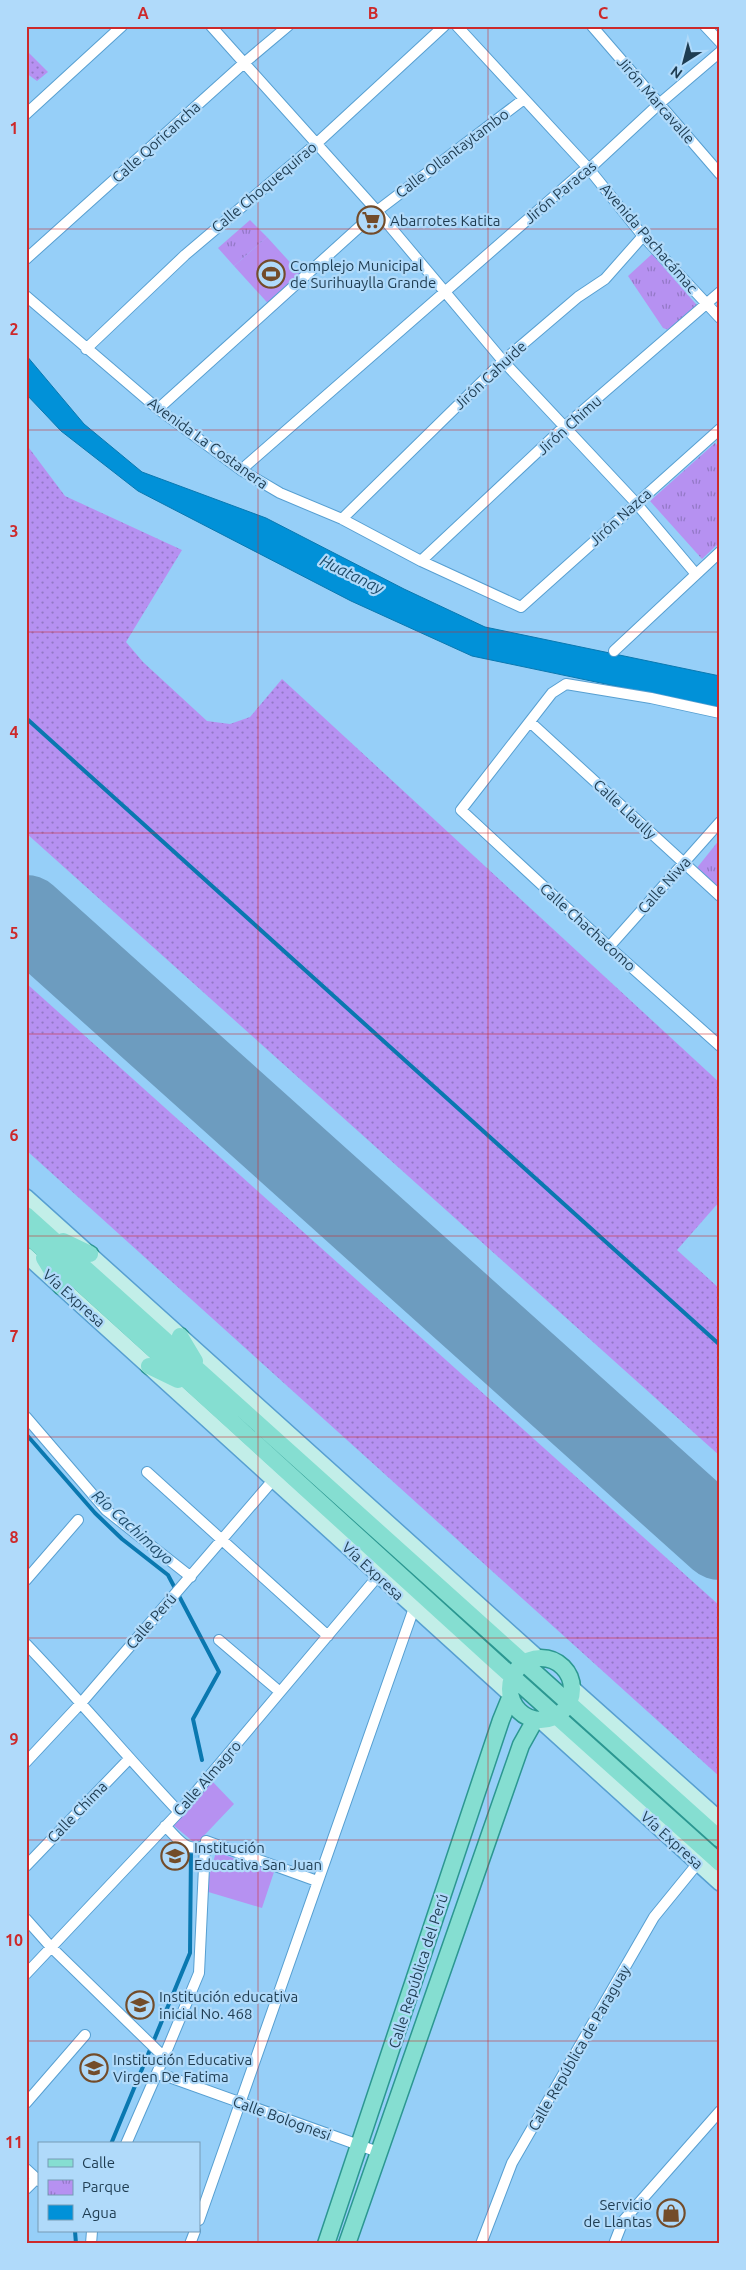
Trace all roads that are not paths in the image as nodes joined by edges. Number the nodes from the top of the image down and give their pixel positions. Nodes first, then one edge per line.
1 (122, 26) edge
2 (211, 26) edge
3 (288, 26) edge
4 (444, 26) edge
5 (457, 26) edge
6 (592, 26) edge
7 (705, 26) edge
8 (720, 42) edge
9 (720, 52) edge
10 (244, 63) junction
11 (524, 99) junction
12 (659, 104) junction
13 (26, 114) edge
14 (316, 144) junction
15 (589, 169) junction
16 (720, 174) edge
17 (377, 211) junction
18 (643, 236) junction
19 (26, 259) edge
20 (444, 291) junction
21 (720, 292) edge
22 (26, 296) edge
23 (708, 304) junction
24 (720, 318) edge
25 (86, 349) junction
26 (503, 361) junction
27 (158, 409) junction
28 (565, 426) junction
29 (720, 429) edge
30 (241, 470) junction
31 (636, 503) junction
32 (342, 519) junction
33 (720, 552) edge
34 (421, 561) junction
35 (695, 572) junction
36 (520, 607) joint
37 (614, 651) dead end
38 (720, 713) edge
39 (530, 722) junction
40 (720, 822) edge
41 (684, 863) junction
42 (720, 896) edge
43 (608, 947) junction
44 (720, 1046) edge
45 (26, 1198) edge
46 (26, 1215) edge
47 (33, 1240) edge
48 (90, 1254) junction
49 (61, 1286) joint
50 (180, 1336) junction
51 (149, 1366) junction
52 (199, 1382) junction
53 (26, 1417) edge
54 (147, 1472) dead end
55 (274, 1479) junction
56 (78, 1520) dead end
57 (222, 1540) junction
58 (378, 1576) junction
59 (191, 1577) junction
60 (26, 1580) edge
61 (414, 1608) junction
62 (328, 1636) junction
63 (219, 1640) dead end
64 (26, 1644) edge
65 (531, 1660) junction
66 (512, 1676) junction
67 (280, 1692) junction
68 (510, 1696) junction
69 (570, 1696) junction
70 (82, 1702) junction
71 (544, 1719) junction
72 (129, 1759) junction
73 (26, 1762) edge
74 (179, 1812) junction
75 (720, 1820) edge
76 (165, 1826) junction
77 (720, 1839) edge
78 (204, 1846) junction
79 (698, 1863) junction
80 (720, 1863) edge
81 (26, 1866) edge
82 (317, 1881) junction
83 (720, 1883) edge
84 (26, 1919) edge
85 (50, 1946) junction
86 (26, 1974) edge
87 (85, 2035) dead end
88 (161, 2055) junction
89 (158, 2073) junction
90 (26, 2102) edge
91 (240, 2103) junction
92 (720, 2111) edge
93 (127, 2142) edge
94 (360, 2147) junction
95 (380, 2153) junction
96 (26, 2169) edge
97 (38, 2180) edge
98 (26, 2189) edge
99 (200, 2217) edge
100 (195, 2232) edge
101 (190, 2244) edge
102 (326, 2244) edge
103 (348, 2244) edge
104 (481, 2244) edge
105 (614, 2244) edge

1 - 13 street
2 - 10 street
3 - 10 street, Calle Qoricancha
4 - 14 street, Calle Choquequirao
5 - 11 street, Avenida Pachacámac
6 - 12 street, Jirón Marcavalle
7 - 8 street
9 - 12 street, Jirón Paracas
10 - 14 street
10 - 19 street, Calle Qoricancha
11 - 15 street, Avenida Pachacámac
11 - 17 street, Calle Ollantaytambo
12 - 15 street, Jirón Paracas
12 - 16 street, Jirón Marcavalle
14 - 17 street
14 - 25 street, Calle Choquequirao
15 - 18 street, Avenida Pachacámac
15 - 20 street, Jirón Paracas
17 - 20 street
17 - 27 street, Calle Ollantaytambo
18 - 23 street, Avenida Pachacámac
18 - 26 street, Jirón Cahuide
20 - 26 street
20 - 30 street, Jirón Paracas
21 - 23 street, Jirón Chimu
22 - 25 street, Avenida La Costanera
23 - 24 street, Avenida Pachacámac
23 - 28 street, Jirón Chimu
25 - 27 street, Avenida La Costanera
26 - 28 street
26 - 32 street, Jirón Cahuide
27 - 30 street, Avenida La Costanera
28 - 31 street
28 - 34 street, Jirón Chimu
29 - 31 street, Jirón Nazca
30 - 32 street, Avenida La Costanera
31 - 35 street
31 - 36 street, Jirón Nazca
32 - 34 street, Avenida La Costanera
33 - 35 street
34 - 36 street, Avenida La Costanera
35 - 37 street
38 - 39 street
39 - 41 street, Calle Llaully
39 - 43 street, Calle Chachacomo
40 - 41 street, Calle Niwa
41 - 42 street, Calle Llaully
41 - 43 street, Calle Niwa
43 - 44 street, Calle Chachacomo
45 - 48 main road, Vía Expresa
46 - 47 main road, Vía Expresa
47 - 48 main road
47 - 49 main road
47 - 52 main road, Vía Expresa
48 - 50 main road, Vía Expresa
49 - 51 main road, Vía Expresa
50 - 52 main road
50 - 65 main road, Vía Expresa
51 - 52 main road
51 - 55 main road, Vía Expresa
52 - 65 main road, Vía Expresa
52 - 66 main road, Vía Expresa
53 - 59 street
54 - 57 street
55 - 57 street, Calle Perú
55 - 58 main road, Vía Expresa
56 - 60 street
57 - 59 street, Calle Perú
57 - 62 street
58 - 61 main road, Vía Expresa
58 - 62 street, Calle Almagro
59 - 70 street, Calle Perú
61 - 68 main road, Vía Expresa
61 - 82 street
62 - 67 street, Calle Almagro
63 - 67 street
64 - 70 street
65 - 66 main road
65 - 69 main road, Vía Expresa
65 - 69 main road, Vía Expresa
66 - 68 main road, Calle República del Perú
66 - 71 main road, Vía Expresa
67 - 74 street, Calle Almagro
68 - 71 main road, Vía Expresa
68 - 94 main road, Calle República del Perú
69 - 71 main road, Calle República del Perú
69 - 75 main road, Vía Expresa
69 - 77 main road, Vía Expresa
70 - 72 street
70 - 73 street, Calle Perú
71 - 79 main road, Vía Expresa
71 - 80 main road, Vía Expresa
71 - 95 main road, Calle República del Perú
72 - 74 street
72 - 81 street, Calle Chima
74 - 76 street, Calle Almagro
76 - 78 street
76 - 85 street, Calle Almagro
78 - 82 street
78 - 88 street
79 - 83 main road, Vía Expresa
79 - 104 street, Calle República de Paraguay
82 - 91 street
84 - 85 street
85 - 86 street, Calle Almagro
85 - 88 street
87 - 90 street
88 - 89 street
89 - 91 street, Calle Bolognesi
89 - 93 street
91 - 94 street, Calle Bolognesi
91 - 99 street
92 - 105 street
94 - 95 street, Calle Bolognesi
94 - 102 main road, Calle República del Perú
95 - 103 main road, Calle República del Perú
96 - 97 street
97 - 98 street
100 - 101 street

